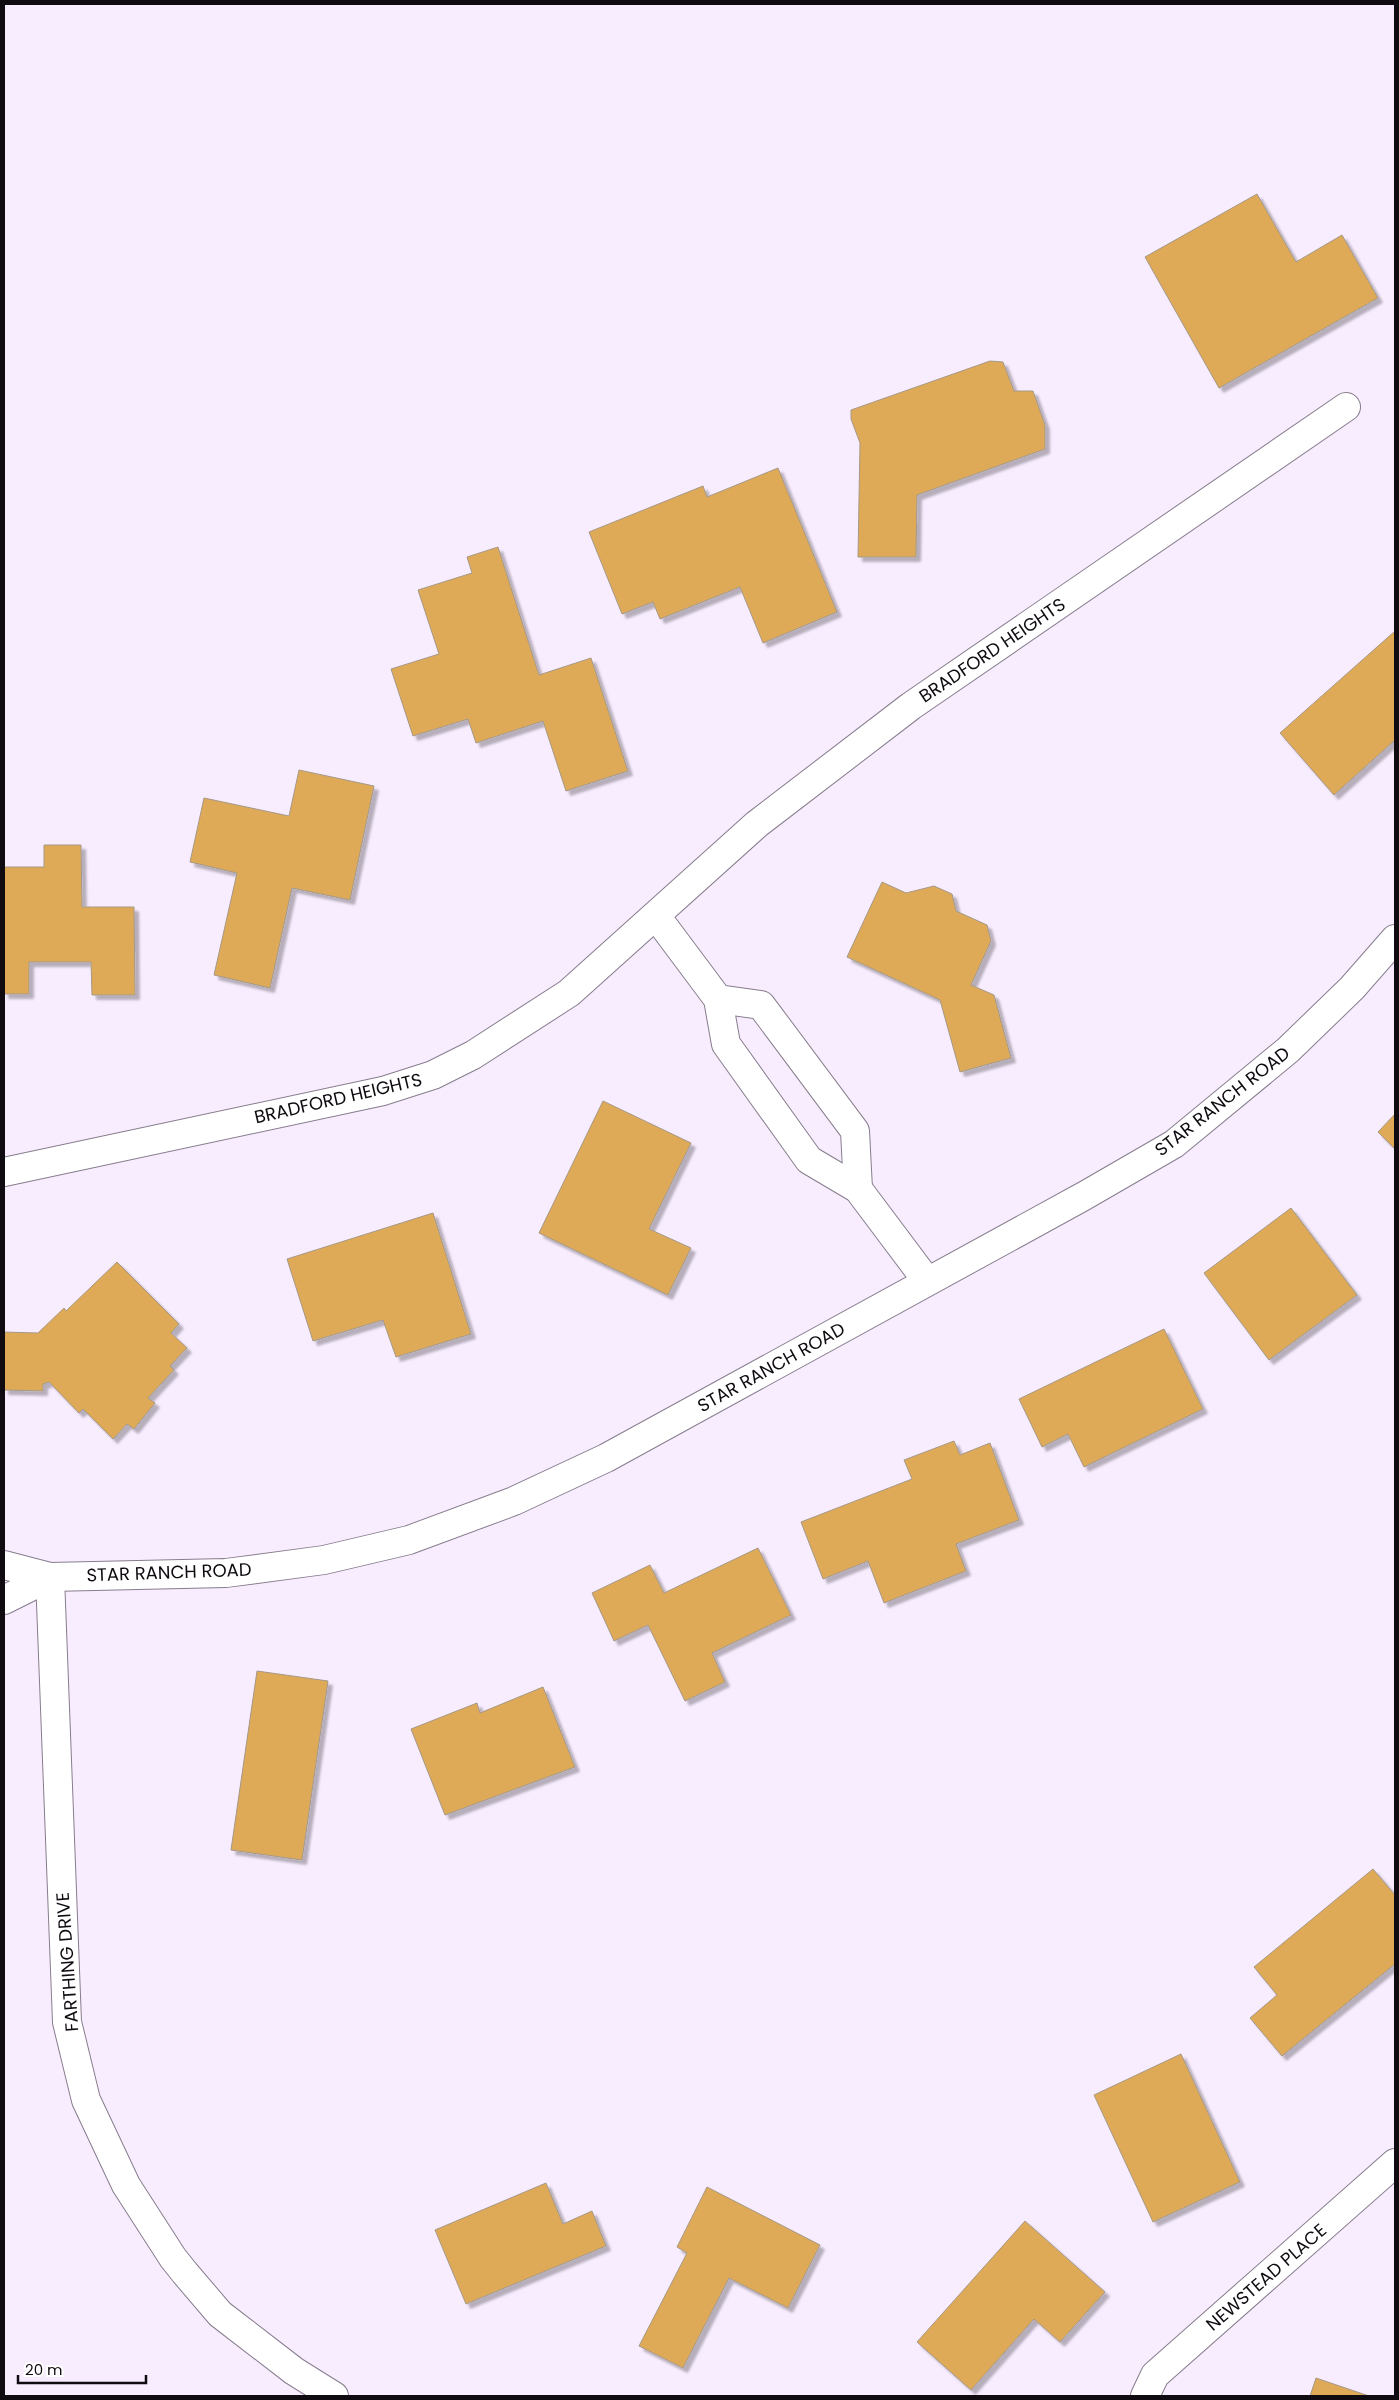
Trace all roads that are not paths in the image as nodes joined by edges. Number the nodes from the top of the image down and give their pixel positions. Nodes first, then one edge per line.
1 (1346, 407) dead end
2 (656, 916) junction
3 (1395, 939) edge
4 (718, 999) junction
5 (4, 1172) edge
6 (858, 1189) junction
7 (927, 1282) junction
8 (4, 1565) edge
9 (50, 1577) junction
10 (4, 1600) edge
11 (1395, 2163) edge
12 (334, 2396) edge
13 (1144, 2396) edge

1 - 2 street, BRADFORD HEIGHTS
2 - 4 street
2 - 5 street, BRADFORD HEIGHTS
3 - 7 street, STAR RANCH ROAD
4 - 6 street
4 - 6 street
6 - 7 street
7 - 9 street, STAR RANCH ROAD
8 - 9 street
9 - 10 street
9 - 12 street, FARTHING DRIVE
11 - 13 street, NEWSTEAD PLACE

